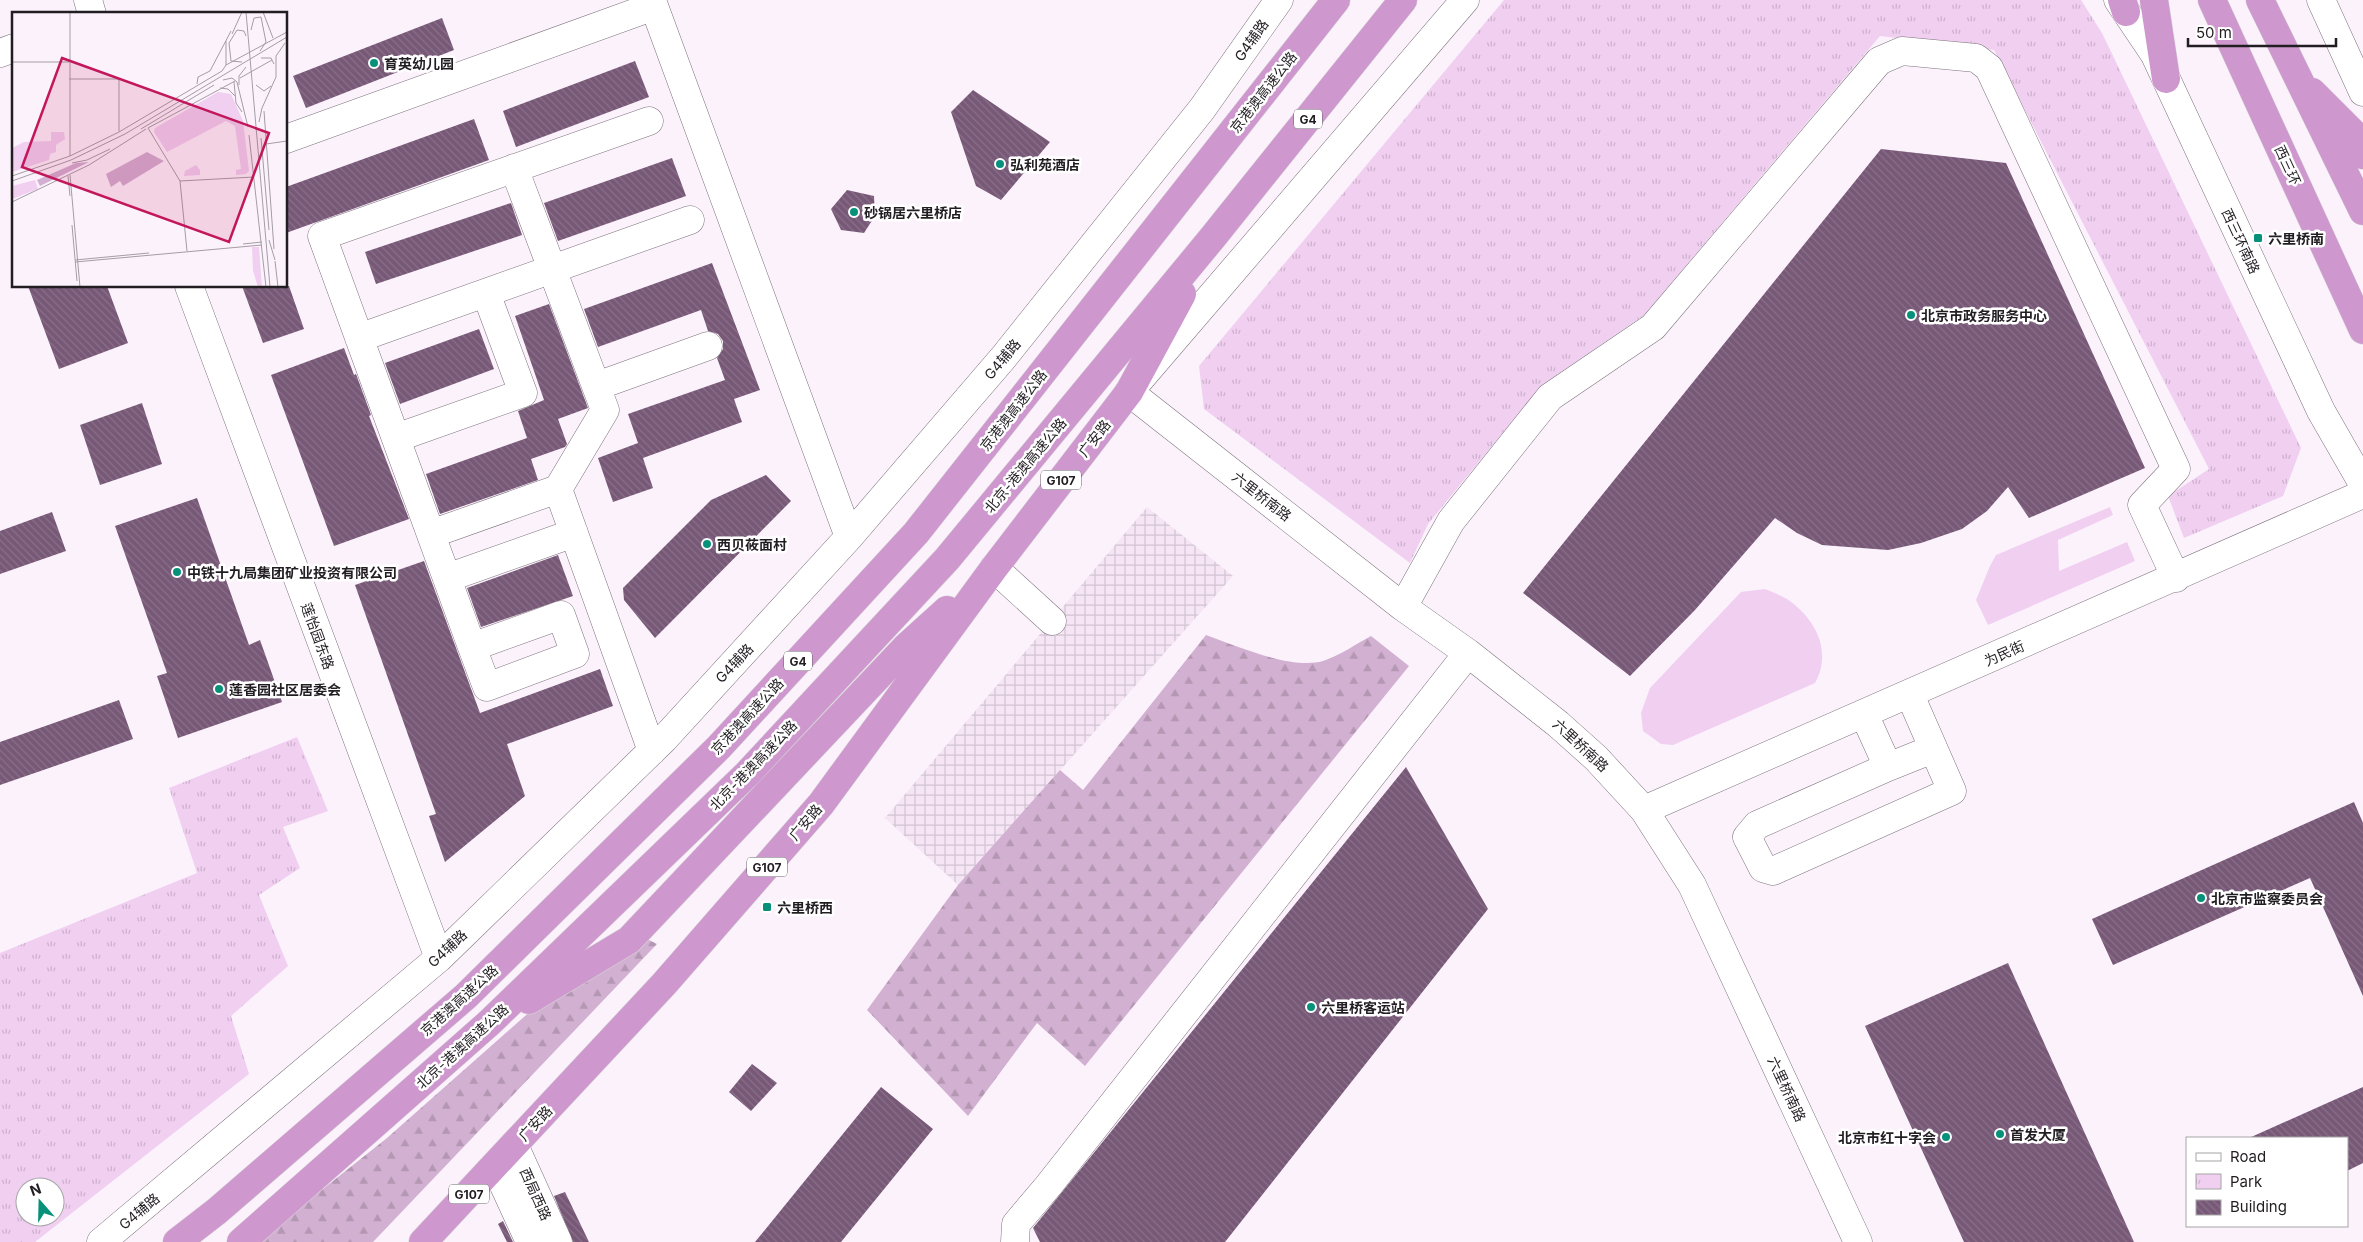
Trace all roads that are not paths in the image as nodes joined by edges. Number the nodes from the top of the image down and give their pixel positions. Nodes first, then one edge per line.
1 (1279, 0) edge
2 (1336, 0) edge
3 (1403, 0) edge
4 (1465, 0) edge
5 (2154, 0) edge
6 (2212, 0) edge
7 (2260, 0) edge
8 (2321, 0) edge
9 (2122, 4) edge
10 (12, 49) edge
11 (0, 53) edge
12 (2295, 75) junction
13 (2166, 78) junction
14 (2363, 92) edge
15 (649, 120) dead end
16 (288, 138) edge
17 (2363, 156) edge
18 (514, 168) junction
19 (2363, 211) edge
20 (690, 220) dead end
21 (1213, 237) junction
22 (552, 269) junction
23 (190, 288) edge
24 (486, 293) junction
25 (2363, 330) edge
26 (359, 338) junction
27 (708, 346) dead end
28 (597, 386) junction
29 (1129, 392) junction
30 (396, 438) junction
31 (2363, 484) edge
32 (558, 488) junction
33 (2363, 494) edge
34 (574, 533) junction
35 (431, 534) junction
36 (849, 537) junction
37 (994, 568) junction
38 (447, 578) junction
39 (2176, 578) junction
40 (1404, 607) junction
41 (1052, 620) dead end
42 (472, 647) junction
43 (1468, 653) junction
44 (1910, 695) junction
45 (1864, 714) junction
46 (1933, 749) junction
47 (652, 751) junction
48 (1888, 767) junction
49 (1644, 810) junction
50 (439, 958) junction
51 (489, 1023) junction
52 (514, 1145) junction
53 (495, 1166) junction
54 (101, 1242) edge
55 (176, 1242) edge
56 (241, 1242) edge
57 (423, 1242) edge
58 (530, 1242) edge
59 (558, 1242) edge
60 (1015, 1242) edge
61 (1858, 1242) edge

1 - 36 street, G4辅路
2 - 55 highway, 京港澳高速公路 / G4
3 - 21 highway, G4
4 - 29 street
5 - 13 highway
6 - 25 highway, 西三环
7 - 12 highway
8 - 14 street
9 - 13 street, 西三环南路
10 - 11 street
12 - 17 highway
12 - 19 highway
13 - 31 street, 西三环南路
15 - 18 street
16 - 36 street
18 - 22 street
18 - 26 street
20 - 22 street
21 - 29 highway, G107
21 - 51 highway, 北京-港澳高速公路 / G4
22 - 24 street
22 - 28 street
23 - 50 street, 莲怡园东路
24 - 26 street
24 - 30 street
26 - 30 street
27 - 28 street
28 - 32 street
29 - 37 highway, 广安路 / G107
29 - 40 street, 六里桥南路
30 - 35 street
32 - 34 street
32 - 35 street
33 - 39 street, 为民街
34 - 38 street
34 - 47 street
35 - 38 street
36 - 47 street, G4辅路
37 - 41 street
37 - 51 highway
37 - 52 highway, 广安路 / G107
38 - 42 street
39 - 40 street
39 - 44 street, 为民街
40 - 43 street, 六里桥南路
42 - 42 street
43 - 49 street, 六里桥南路
43 - 60 street
44 - 45 street, 为民街
44 - 46 street
45 - 48 street
45 - 49 street, 为民街
46 - 48 street
46 - 48 street
47 - 50 street, G4辅路
49 - 61 street, 六里桥南路
50 - 54 street, G4辅路
51 - 56 highway, 北京-港澳高速公路 / G4
52 - 53 highway, 广安路 / G107
52 - 59 street, 西局西路
53 - 57 highway, 广安路 / G107
53 - 58 street, 西局西路

